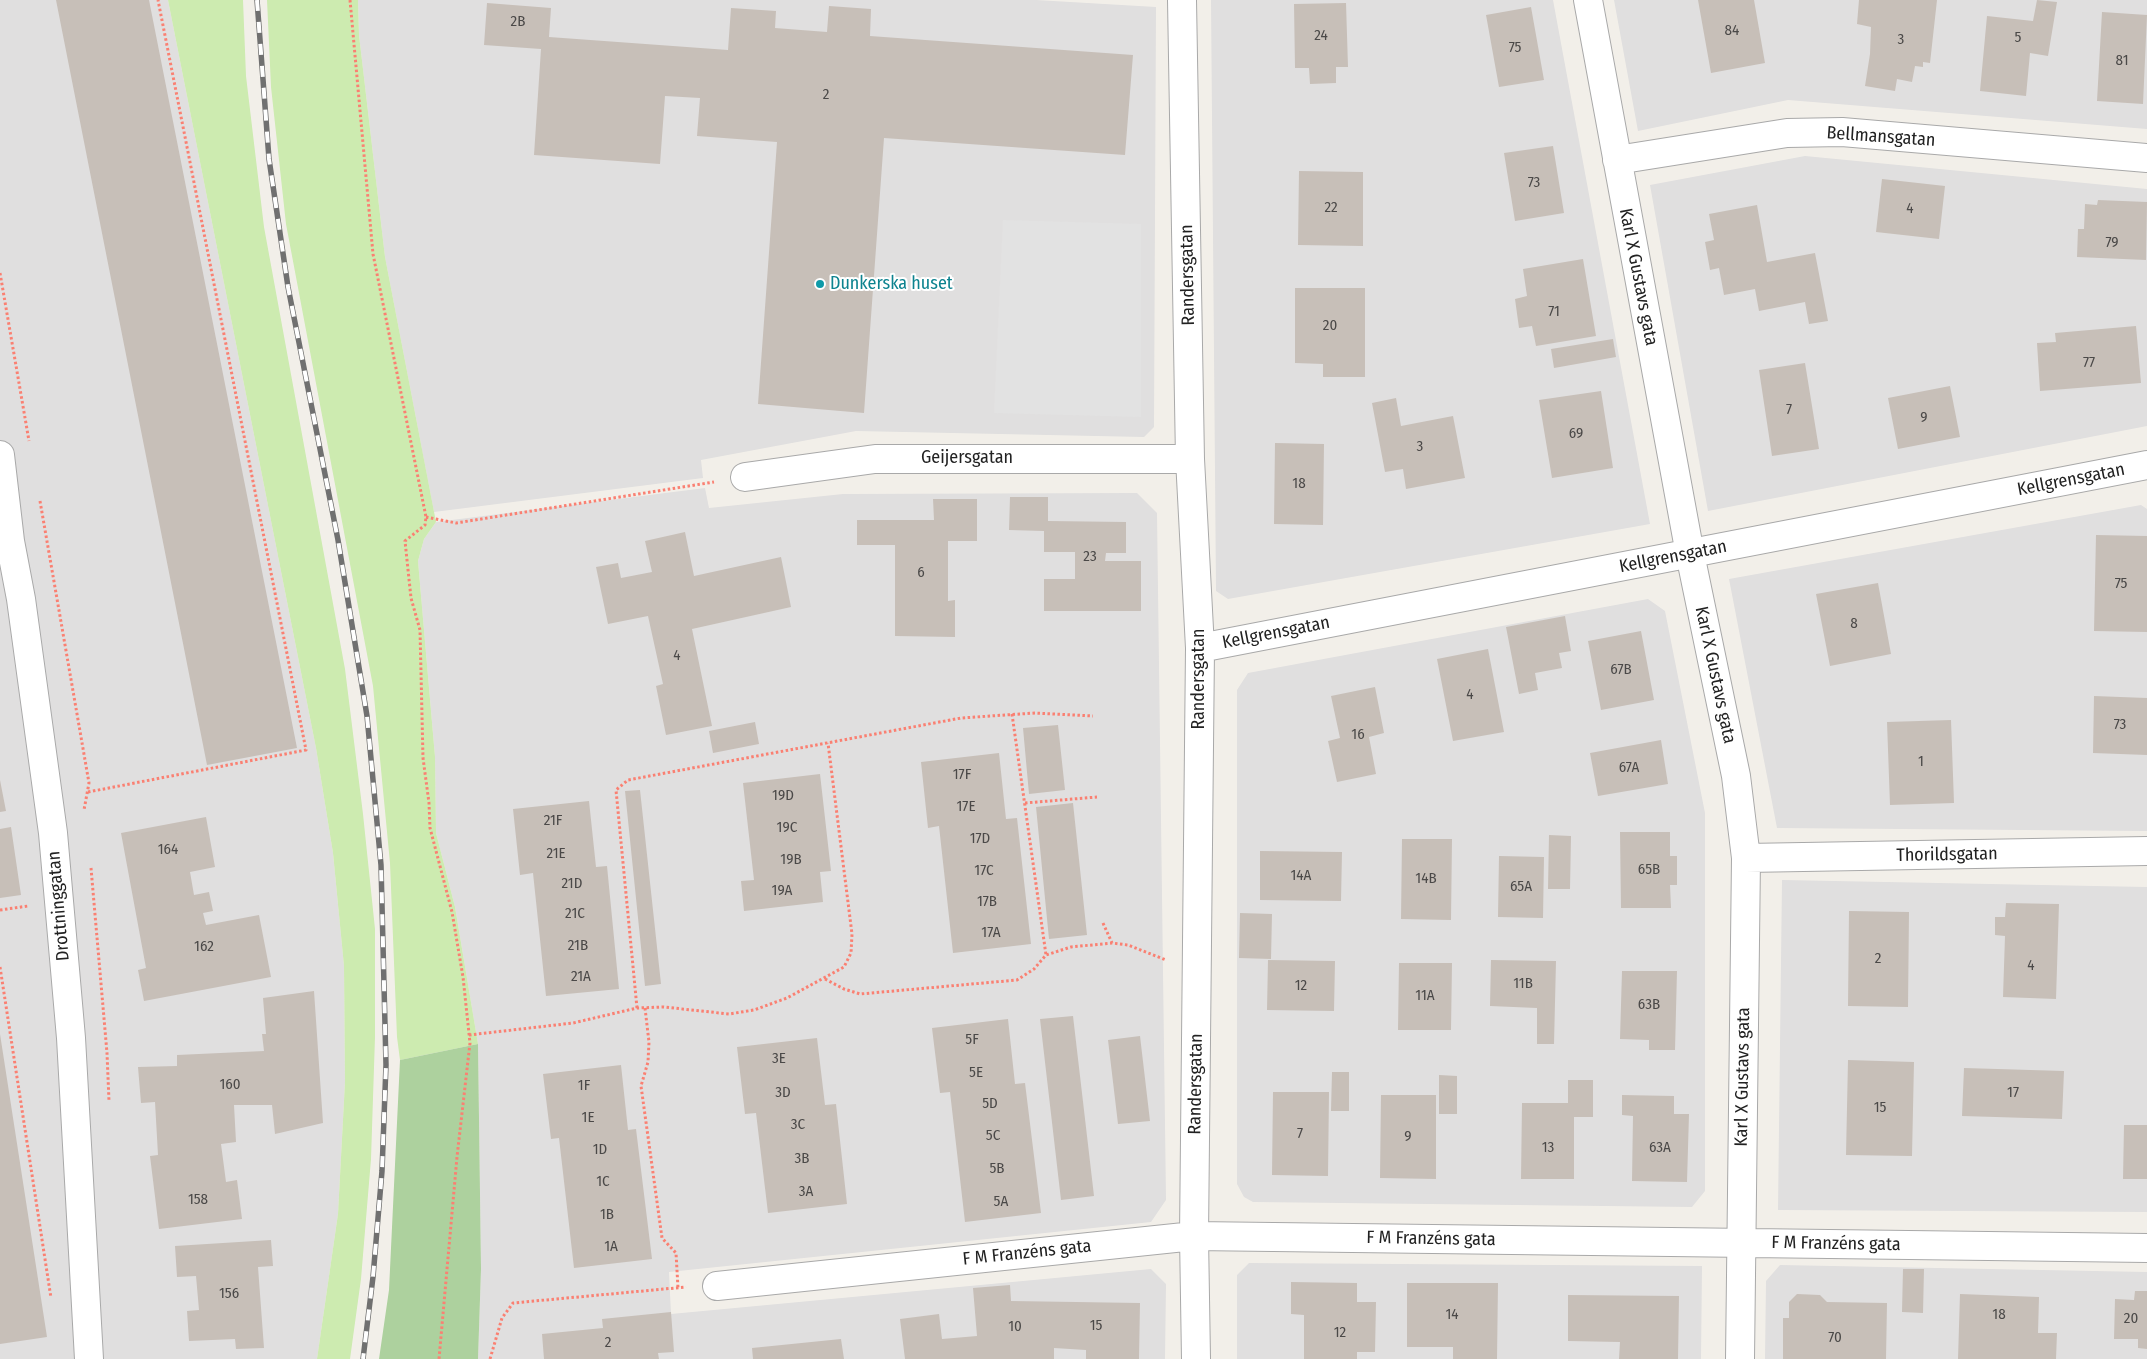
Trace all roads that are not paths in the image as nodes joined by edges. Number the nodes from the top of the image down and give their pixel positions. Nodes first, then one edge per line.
1 (1182, 0) edge
2 (1588, 0) edge
3 (2147, 158) edge
4 (1617, 160) junction
5 (0, 455) edge
6 (1190, 459) junction
7 (2147, 465) edge
8 (745, 477) road end
9 (1690, 554) junction
10 (1200, 648) junction
11 (2147, 852) edge
12 (1746, 858) junction
13 (1194, 1236) junction
14 (1741, 1243) junction
15 (2147, 1248) edge
16 (718, 1286) road end
17 (89, 1359) edge
18 (1196, 1359) edge
19 (1740, 1359) edge

1 - 6 street, Randersgatan
2 - 4 street, Karl X Gustavs gata
3 - 4 street, Bellmansgatan
4 - 9 street, Karl X Gustavs gata
5 - 17 street, Drottninggatan
6 - 8 street, Geijersgatan
6 - 10 street, Randersgatan
7 - 9 street, Kellgrensgatan
9 - 10 street, Kellgrensgatan
9 - 12 street, Karl X Gustavs gata
10 - 13 street, Randersgatan
11 - 12 street, Thorildsgatan
12 - 14 street, Karl X Gustavs gata
13 - 14 street, F M Franzéns gata
13 - 16 street, F M Franzéns gata
13 - 18 street, Randersgatan
14 - 15 street, F M Franzéns gata
14 - 19 street, Karl X Gustavs gata

